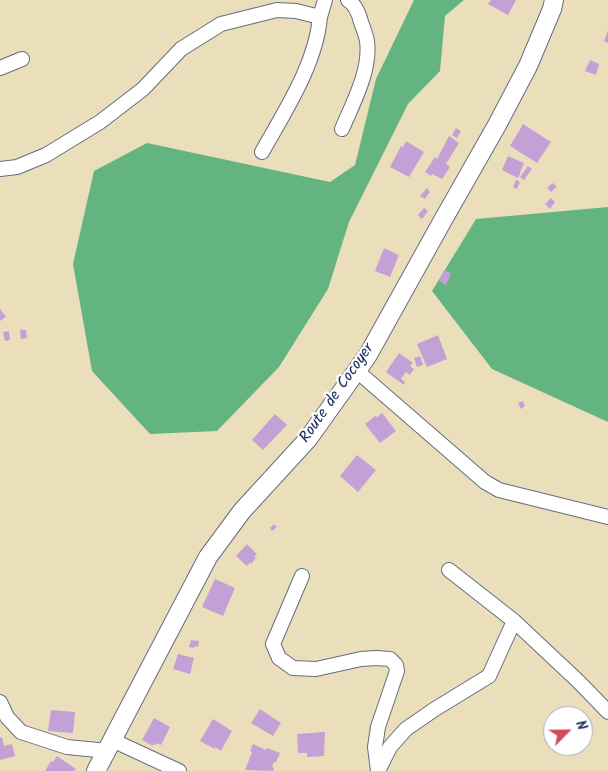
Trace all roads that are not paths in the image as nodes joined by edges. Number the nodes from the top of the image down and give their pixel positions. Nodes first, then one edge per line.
1 (325, 0) edge
2 (348, 0) edge
3 (554, 0) edge
4 (320, 17) junction
5 (22, 59) dead end
6 (0, 68) edge
7 (342, 129) dead end
8 (262, 152) dead end
9 (0, 169) edge
10 (356, 371) junction
11 (608, 517) edge
12 (449, 570) dead end
13 (302, 576) dead end
14 (514, 620) junction
15 (0, 702) edge
16 (608, 712) edge
17 (110, 745) junction
18 (96, 771) edge
19 (179, 771) edge
20 (378, 771) edge

1 - 4 street
2 - 7 street
3 - 10 main road, Route de Cocoyer
4 - 8 street
4 - 9 street
5 - 6 street
10 - 11 street
10 - 17 main road, Route de Cocoyer
12 - 14 street
13 - 20 street
14 - 16 street
14 - 20 street
15 - 17 street
17 - 18 main road, Route de Cocoyer
17 - 19 street

